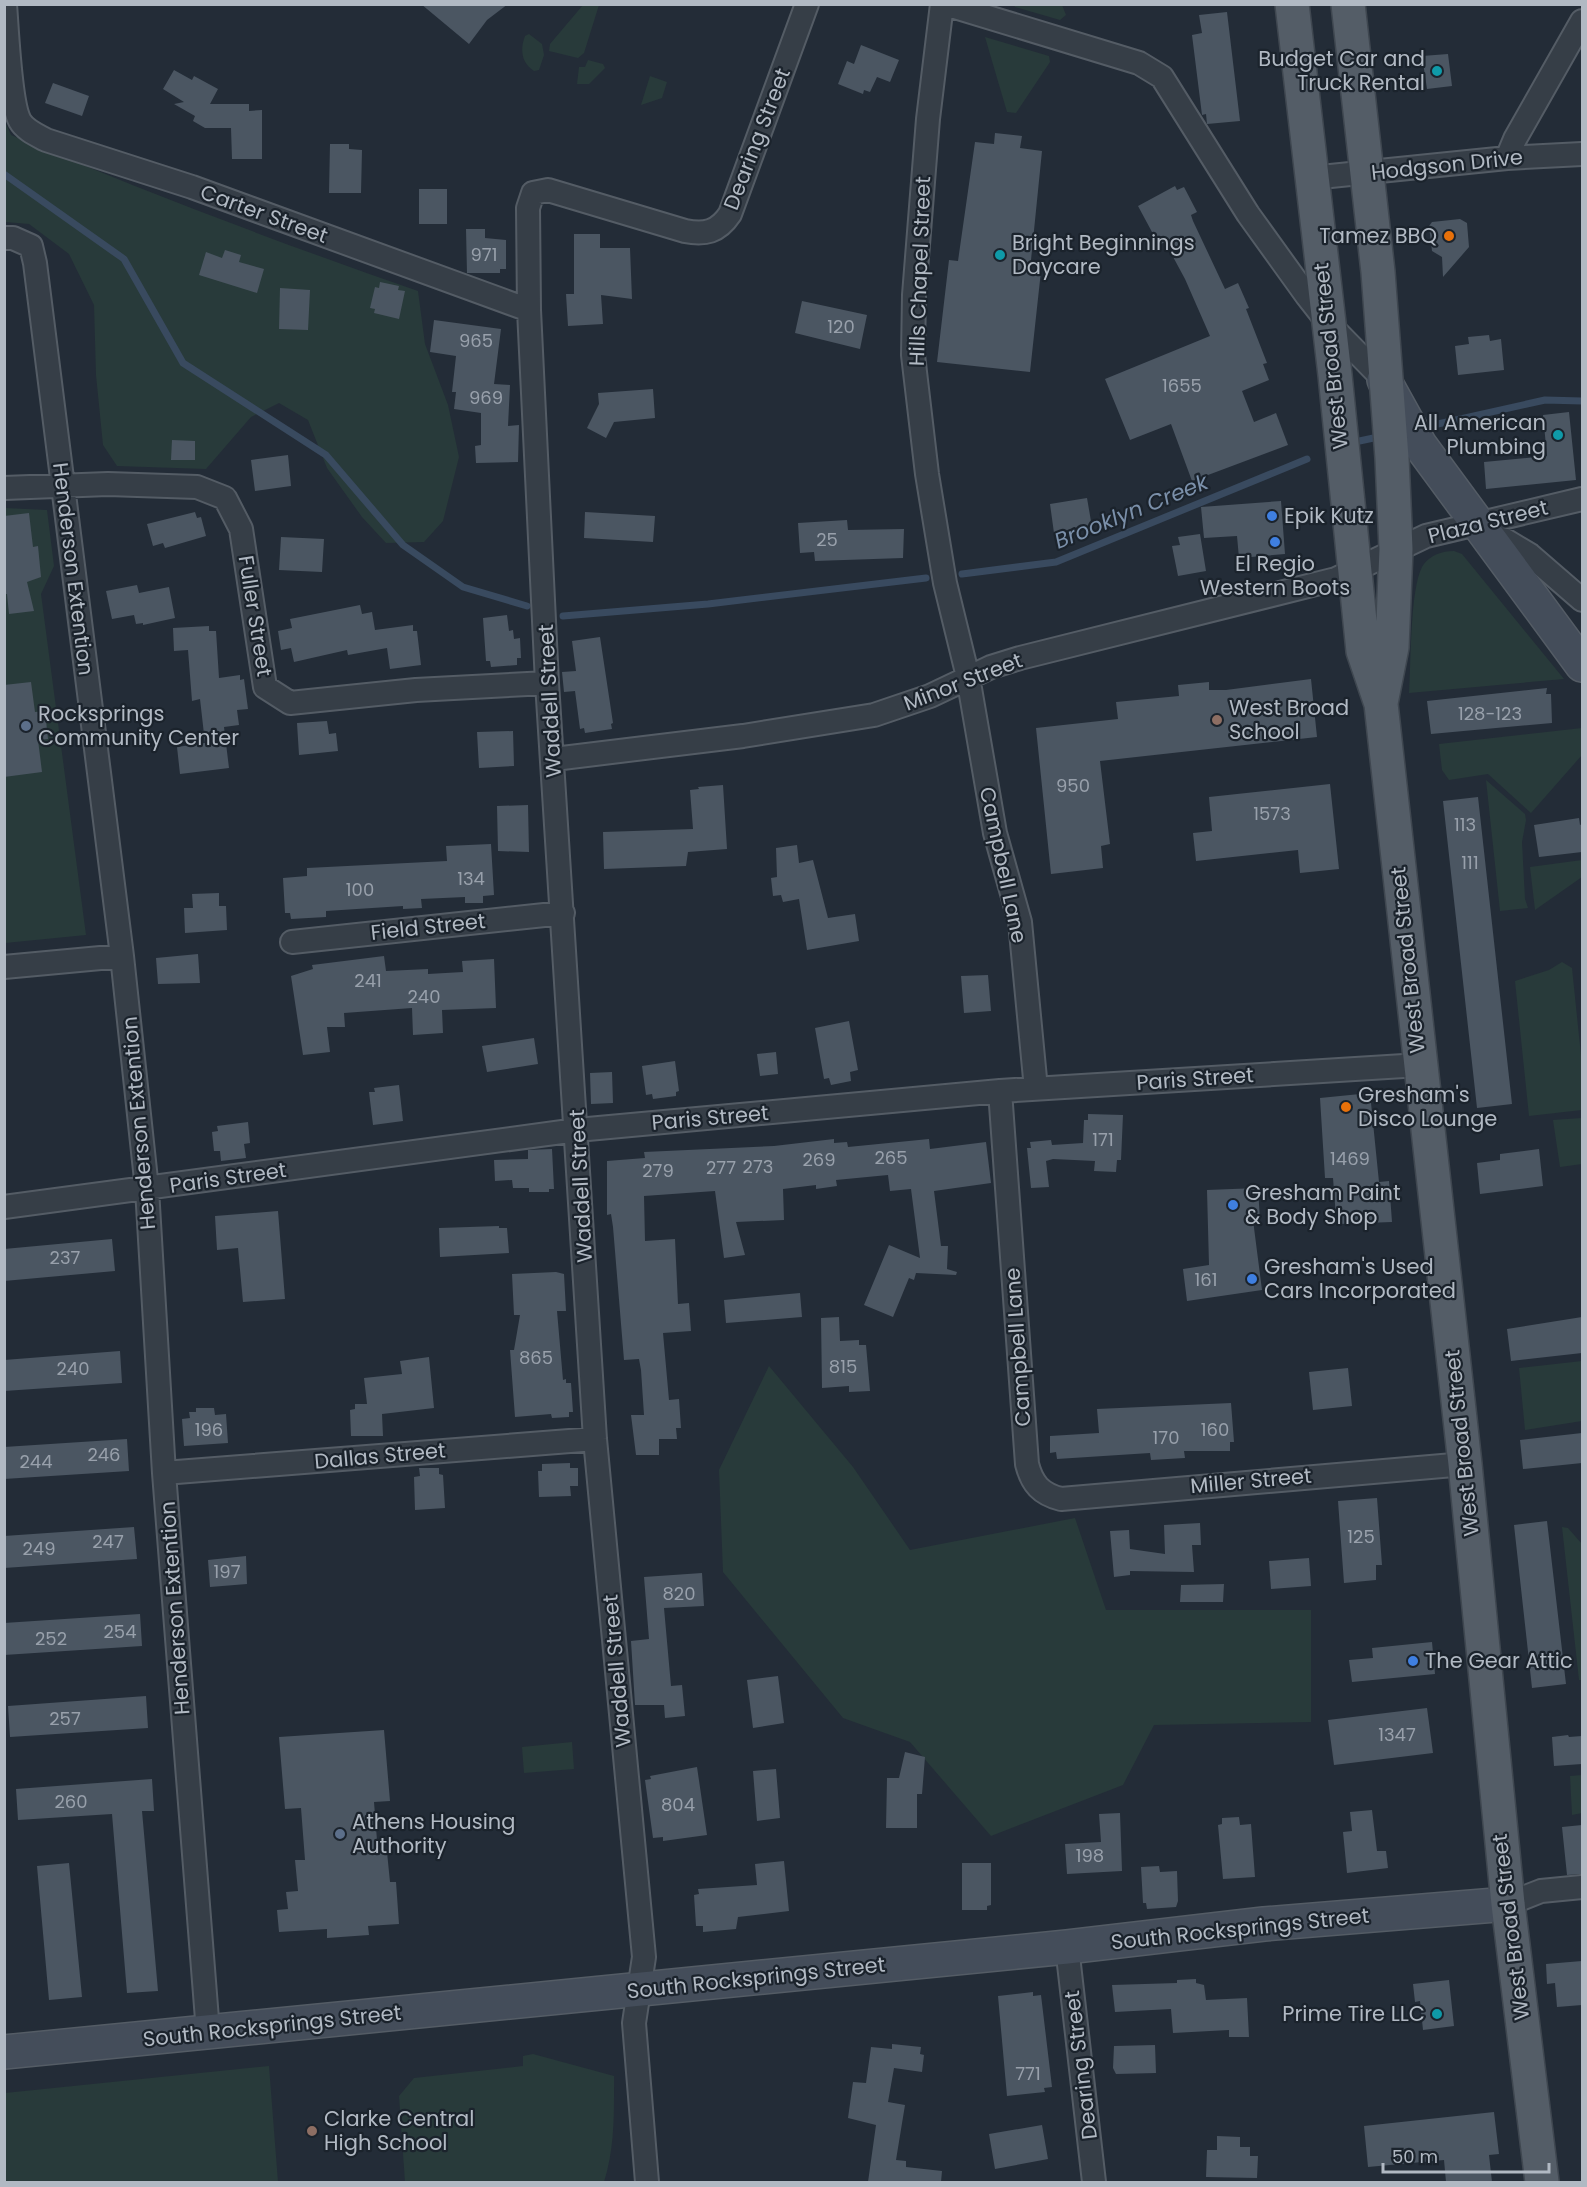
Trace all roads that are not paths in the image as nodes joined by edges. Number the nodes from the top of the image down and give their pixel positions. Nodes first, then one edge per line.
1 (5, 4) edge
2 (807, 4) edge
3 (943, 4) edge
4 (1292, 4) edge
5 (1348, 4) edge
6 (1582, 25) edge
7 (1582, 154) edge
8 (1507, 158) junction
9 (1366, 173) junction
10 (1311, 178) junction
11 (536, 190) joint
12 (4, 238) edge
13 (529, 310) junction
14 (1329, 324) junction
15 (1384, 380) junction
16 (62, 486) junction
17 (4, 488) edge
18 (1582, 499) edge
19 (1478, 524) junction
20 (1396, 549) junction
21 (1354, 572) junction
22 (1582, 600) edge
23 (1582, 665) edge
24 (969, 677) junction
25 (548, 683) junction
26 (1381, 704) junction
27 (554, 759) junction
28 (563, 913) junction
29 (292, 942) dead end
30 (122, 956) junction
31 (4, 966) edge
32 (1420, 1065) junction
33 (1036, 1089) junction
34 (1000, 1091) junction
35 (578, 1130) junction
36 (147, 1189) junction
37 (4, 1207) edge
38 (595, 1438) junction
39 (1465, 1464) junction
40 (164, 1473) junction
41 (1040, 1490) joint
42 (1582, 1887) edge
43 (1508, 1904) junction
44 (1067, 1947) junction
45 (639, 1990) junction
46 (208, 2032) junction
47 (4, 2052) edge
48 (647, 2182) edge
49 (1094, 2182) edge
50 (1542, 2182) edge

1 - 13 street, Carter Street
2 - 11 street, Dearing Street
3 - 14 street
3 - 24 street, Hills Chapel Street
4 - 10 main road, West Broad Street
5 - 9 main road, West Broad Street
6 - 8 street
7 - 8 street, Hodgson Drive
8 - 9 street, Hodgson Drive
9 - 10 street, Hodgson Drive
9 - 15 main road, West Broad Street
10 - 14 main road, West Broad Street
11 - 13 street, Waddell Street
12 - 16 street, Henderson Extention
13 - 25 street, Waddell Street
14 - 15 street
14 - 21 main road, West Broad Street
15 - 19 street
15 - 20 main road, West Broad Street
16 - 17 street, Fuller Street
16 - 25 street, Fuller Street
16 - 30 street, Henderson Extention
18 - 19 street, Plaza Street
19 - 20 street, Plaza Street
19 - 22 street
19 - 23 street
20 - 21 street, Minor Street
20 - 26 main road, West Broad Street
21 - 24 street, Minor Street
21 - 26 main road, West Broad Street
24 - 27 street, Minor Street
24 - 33 street, Campbell Lane
25 - 27 street, Waddell Street
26 - 32 main road, West Broad Street
27 - 28 street, Waddell Street
28 - 29 street, Field Street
28 - 35 street, Waddell Street
30 - 31 street
30 - 36 street, Henderson Extention
32 - 33 street, Paris Street
32 - 39 main road, West Broad Street
33 - 34 street, Paris Street
34 - 35 street, Paris Street
34 - 41 street, Campbell Lane
35 - 36 street, Paris Street
35 - 38 street, Waddell Street
36 - 37 street, Paris Street
36 - 40 street, Henderson Extention
38 - 40 street, Dallas Street
38 - 45 street, Waddell Street
39 - 41 street, Miller Street
39 - 43 main road, West Broad Street
40 - 46 street, Henderson Extention
42 - 43 street
43 - 44 street, South Rocksprings Street
43 - 50 main road, West Broad Street
44 - 45 street, South Rocksprings Street
44 - 49 street, Dearing Street
45 - 46 street, South Rocksprings Street
45 - 48 street, Waddell Street
46 - 47 street, South Rocksprings Street

